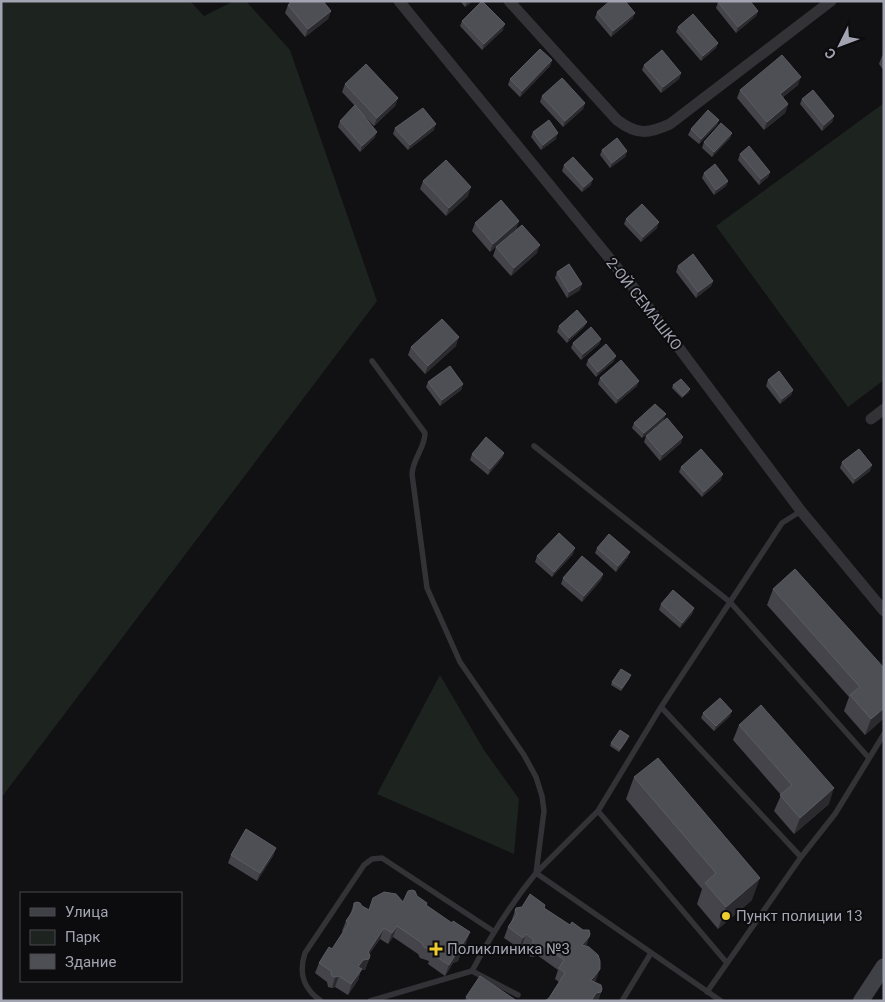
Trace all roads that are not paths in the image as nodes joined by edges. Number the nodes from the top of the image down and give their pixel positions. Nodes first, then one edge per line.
1 (399, 1) edge
2 (508, 1) edge
3 (831, 1) edge
4 (372, 362) dead end
5 (884, 409) edge
6 (870, 419) dead end
7 (534, 446) dead end
8 (801, 511) junction
9 (730, 602) junction
10 (884, 611) edge
11 (661, 707) junction
12 (884, 734) edge
13 (869, 758) junction
14 (598, 812) junction
15 (802, 857) junction
16 (536, 873) junction
17 (493, 931) junction
18 (651, 954) junction
19 (727, 963) junction
20 (884, 966) edge
21 (472, 971) junction
22 (707, 992) junction
23 (518, 995) dead end
24 (322, 1001) edge
25 (370, 1001) edge
26 (622, 1001) edge
27 (721, 1001) edge
28 (861, 1001) edge

1 - 8 street, 2-ОЙ СЕМАШКО
2 - 3 street
4 - 16 lane
5 - 6 street
7 - 9 lane
8 - 9 lane
8 - 10 street, 2-ОЙ СЕМАШКО
9 - 11 lane
9 - 13 lane
11 - 14 lane
11 - 15 lane
12 - 13 lane
13 - 15 lane
14 - 16 lane
14 - 19 lane
15 - 19 lane
16 - 17 lane
16 - 18 lane
17 - 21 lane
17 - 24 lane
18 - 22 lane
18 - 26 lane
19 - 22 lane
20 - 28 main road
21 - 23 lane
21 - 25 lane
22 - 27 lane

